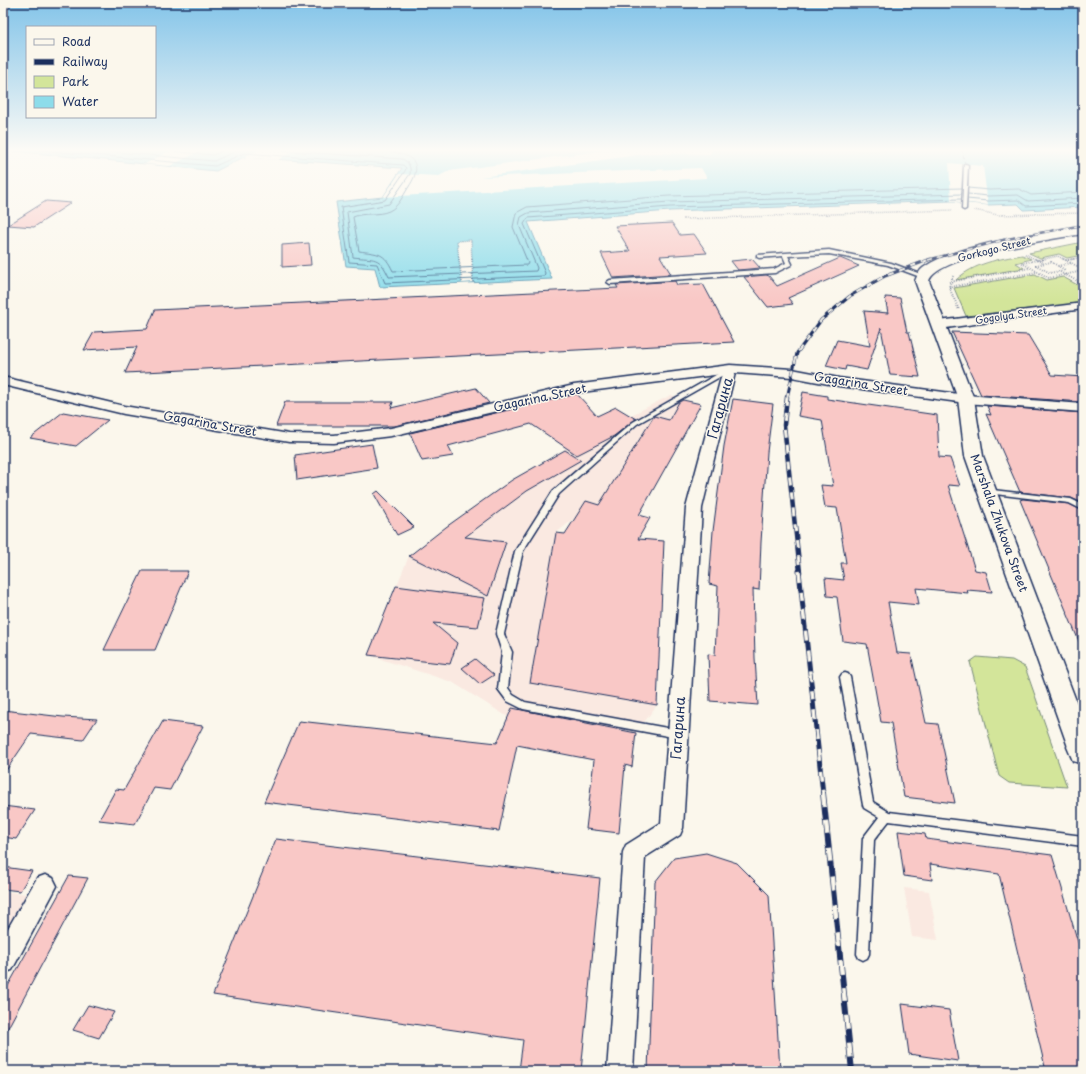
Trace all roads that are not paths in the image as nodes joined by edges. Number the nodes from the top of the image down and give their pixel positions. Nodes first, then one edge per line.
1 (964, 200) edge
2 (964, 210) road end
3 (1083, 230) edge
4 (784, 254) junction
5 (758, 256) dead end
6 (610, 282) dead end
7 (924, 283) junction
8 (1083, 306) edge
9 (939, 325) junction
10 (730, 369) junction
11 (3, 381) edge
12 (966, 399) junction
13 (1083, 408) edge
14 (986, 491) junction
15 (1083, 508) edge
16 (845, 677) dead end
17 (678, 734) junction
18 (1082, 749) edge
19 (887, 816) junction
20 (1083, 841) edge
21 (45, 886) dead end
22 (864, 954) dead end
23 (3, 961) edge
24 (620, 1071) edge

1 - 2 lane
3 - 7 street, Gorkogo Street
4 - 5 lane
4 - 6 lane
4 - 7 lane
7 - 9 street, Marshala Zhukova Street
8 - 9 street, Gogolya Street
9 - 12 street, Marshala Zhukova Street
10 - 11 street, Gagarina Street
10 - 12 street, Gagarina Street
10 - 17 street, Гагарина
10 - 17 lane
12 - 13 street, Gagarina Street
12 - 14 street, Marshala Zhukova Street
14 - 15 lane
14 - 18 street, Marshala Zhukova Street
16 - 19 lane
17 - 24 street, Гагарина
19 - 20 lane
19 - 22 lane
21 - 23 street

